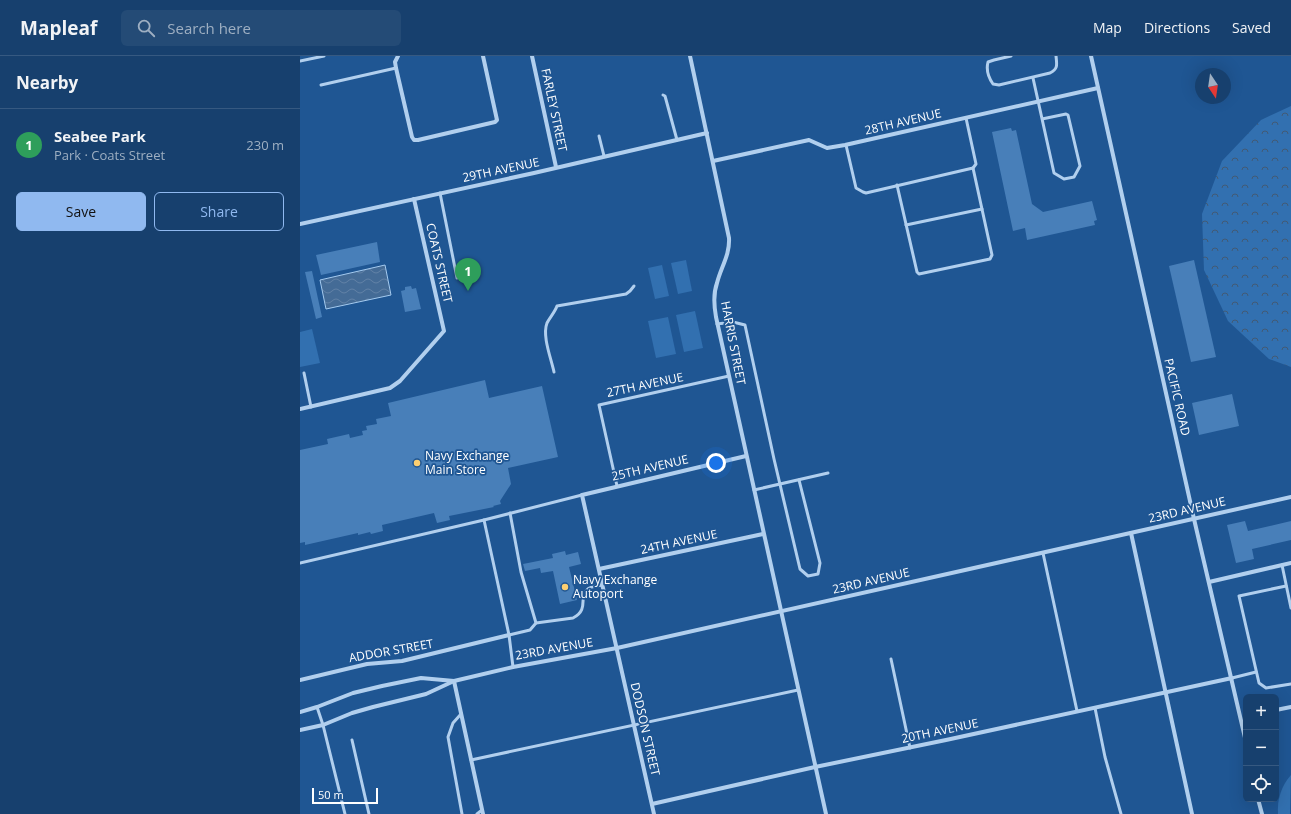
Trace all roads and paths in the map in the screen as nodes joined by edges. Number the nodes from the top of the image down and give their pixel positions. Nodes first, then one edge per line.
1 (324, 56) edge
2 (398, 56) edge
3 (483, 56) edge
4 (532, 56) edge
5 (690, 56) edge
6 (1011, 56) edge
7 (1056, 56) edge
8 (1091, 56) edge
9 (300, 61) edge
10 (396, 68) junction
11 (1033, 78) junction
12 (321, 85) dead end
13 (1098, 88) junction
14 (663, 95) dead end
15 (1038, 102) junction
16 (966, 118) junction
17 (1042, 119) junction
18 (707, 133) junction
19 (599, 136) dead end
20 (677, 140) junction
21 (846, 145) junction
22 (604, 156) junction
23 (713, 161) junction
24 (556, 167) junction
25 (974, 168) junction
26 (897, 186) junction
27 (440, 193) junction
28 (414, 199) junction
29 (982, 208) junction
30 (300, 224) edge
31 (906, 225) junction
32 (457, 278) dead end
33 (634, 286) dead end
34 (717, 324) junction
35 (554, 372) dead end
36 (304, 374) dead end
37 (729, 376) junction
38 (311, 407) junction
39 (300, 409) edge
40 (746, 456) junction
41 (828, 473) dead end
42 (799, 480) junction
43 (780, 484) junction
44 (617, 486) junction
45 (754, 490) junction
46 (582, 495) junction
47 (1291, 497) edge
48 (510, 513) junction
49 (1194, 518) junction
50 (484, 520) junction
51 (1131, 533) junction
52 (763, 534) junction
53 (1043, 553) junction
54 (300, 563) edge
55 (1291, 563) edge
56 (1282, 565) junction
57 (599, 569) junction
58 (1209, 582) junction
59 (603, 585) junction
60 (1286, 586) junction
61 (1291, 608) edge
62 (781, 612) junction
63 (536, 623) junction
64 (509, 635) junction
65 (617, 648) junction
66 (891, 659) dead end
67 (513, 667) junction
68 (1256, 672) junction
69 (1232, 678) junction
70 (300, 680) edge
71 (454, 681) junction
72 (1291, 684) edge
73 (798, 690) junction
74 (1165, 692) junction
75 (317, 707) junction
76 (1291, 707) edge
77 (1095, 708) junction
78 (1279, 709) edge
79 (1078, 711) junction
80 (300, 712) edge
81 (461, 714) junction
82 (1241, 718) joint
83 (323, 725) junction
84 (634, 726) junction
85 (300, 730) edge
86 (1244, 730) edge
87 (352, 740) dead end
88 (910, 748) junction
89 (471, 760) junction
90 (815, 767) junction
91 (1259, 802) edge
92 (652, 804) junction
93 (483, 812) edge
94 (345, 814) edge
95 (369, 814) edge
96 (462, 814) edge
97 (477, 814) edge
98 (654, 814) edge
99 (826, 814) edge
100 (1121, 814) edge
101 (1192, 814) edge
102 (1262, 814) edge

1 - 9 lane
2 - 10 street
3 - 10 street
4 - 24 street, FARLEY STREET
5 - 18 street, HARRIS STREET
6 - 11 lane
7 - 11 lane
8 - 13 street, PACIFIC ROAD
10 - 12 lane
11 - 15 lane
13 - 15 street, 28TH AVENUE
13 - 49 street, PACIFIC ROAD
14 - 20 lane
15 - 16 street, 28TH AVENUE
15 - 17 lane
16 - 21 street, 28TH AVENUE
16 - 25 lane
17 - 17 lane
18 - 20 street, 29TH AVENUE
18 - 23 street, HARRIS STREET
19 - 22 lane
20 - 22 street, 29TH AVENUE
21 - 23 street, 28TH AVENUE
21 - 26 lane
22 - 24 street, 29TH AVENUE
23 - 34 street, HARRIS STREET
24 - 27 street, 29TH AVENUE
25 - 26 lane
25 - 29 lane
26 - 31 lane
27 - 28 street, 29TH AVENUE
27 - 32 lane
28 - 30 street, 29TH AVENUE
28 - 38 street, COATS STREET
29 - 31 lane
29 - 31 lane
33 - 35 lane
34 - 37 street, HARRIS STREET
34 - 43 lane
36 - 38 lane
37 - 40 street, HARRIS STREET
37 - 44 lane, 27TH AVENUE
38 - 39 street
40 - 44 street, 25TH AVENUE
40 - 45 street, HARRIS STREET
41 - 42 lane
42 - 43 lane
42 - 43 lane
43 - 45 lane
44 - 46 street, 25TH AVENUE
45 - 52 street, HARRIS STREET
46 - 48 lane
46 - 57 street, DODSON STREET
47 - 49 street, 23RD AVENUE
48 - 50 lane
48 - 63 lane
49 - 51 street, 23RD AVENUE
49 - 58 street, PACIFIC ROAD
50 - 54 lane
50 - 64 lane
51 - 53 street, 23RD AVENUE
51 - 74 street
52 - 57 street, 24TH AVENUE
52 - 62 street, HARRIS STREET
53 - 62 street, 23RD AVENUE
53 - 79 lane
55 - 56 street
56 - 58 street
56 - 60 lane
57 - 59 street, DODSON STREET
58 - 69 street, PACIFIC ROAD
59 - 63 lane
59 - 65 street, DODSON STREET
60 - 61 lane
60 - 68 lane
62 - 65 street, 23RD AVENUE
62 - 73 street, HARRIS STREET
63 - 64 lane
64 - 67 lane
64 - 70 street, ADDOR STREET
65 - 67 street, 23RD AVENUE
65 - 84 street, DODSON STREET
66 - 88 lane
67 - 71 street, 23RD AVENUE
68 - 69 lane
68 - 72 lane
69 - 74 street, 20TH AVENUE
69 - 82 street, PACIFIC ROAD
71 - 75 street, 23RD AVENUE
71 - 81 street
71 - 83 street, 23RD AVENUE
73 - 84 lane
73 - 90 street, HARRIS STREET
74 - 77 street, 20TH AVENUE
74 - 101 street
75 - 80 street, 23RD AVENUE
75 - 83 lane
76 - 78 street
77 - 79 street, 20TH AVENUE
77 - 100 lane
79 - 88 street, 20TH AVENUE
81 - 89 street
81 - 96 lane
82 - 86 street, PACIFIC ROAD
83 - 85 street, 23RD AVENUE
83 - 94 lane
84 - 89 lane
84 - 92 street, DODSON STREET
87 - 95 lane
88 - 90 street, 20TH AVENUE
89 - 93 street
90 - 92 street, 20TH AVENUE
90 - 99 street, HARRIS STREET
91 - 102 street
92 - 98 street, DODSON STREET
93 - 97 lane

